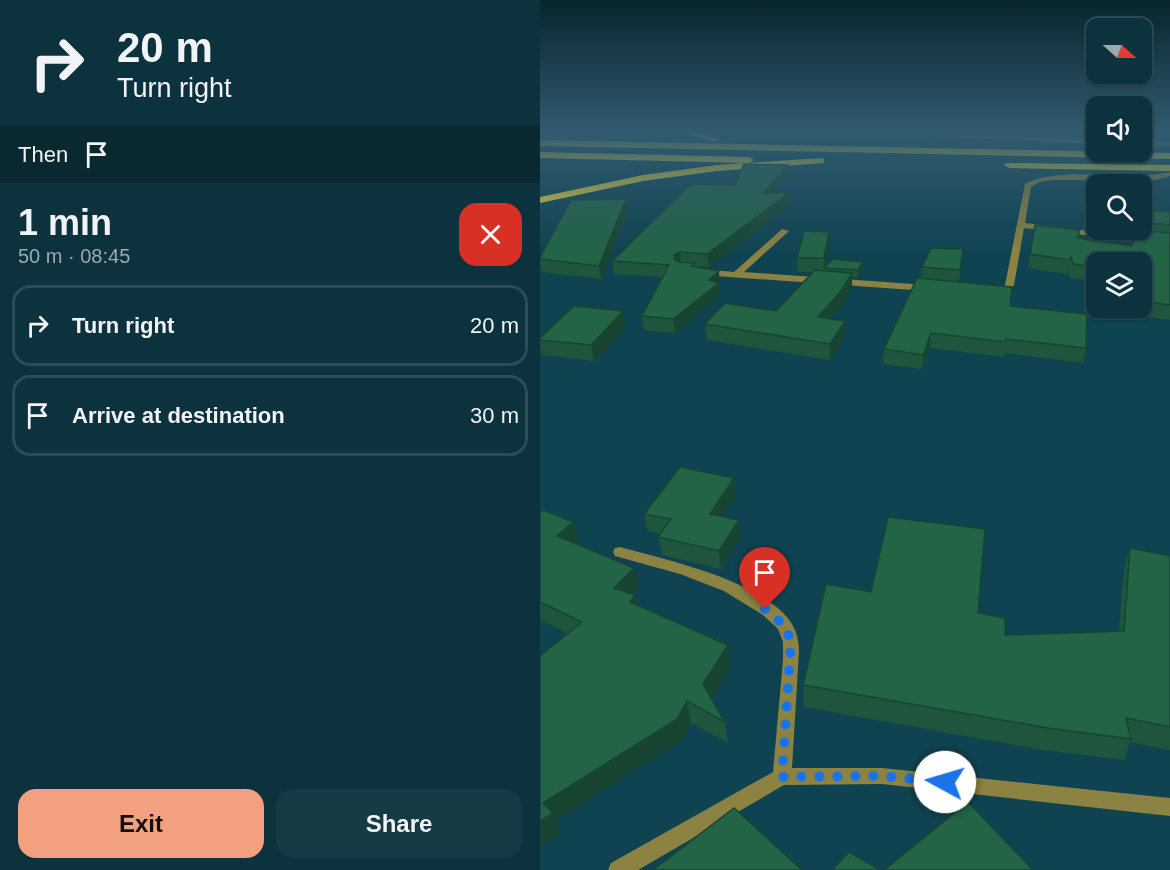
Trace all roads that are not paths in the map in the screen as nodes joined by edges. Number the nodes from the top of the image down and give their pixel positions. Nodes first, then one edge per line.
1 (692, 172) edge
2 (1170, 174) edge
3 (540, 200) edge
4 (1020, 225) junction
5 (785, 231) dead end
6 (1170, 243) edge
7 (690, 271) edge
8 (737, 274) junction
9 (940, 289) edge
10 (985, 292) edge
11 (620, 552) dead end
12 (782, 777) junction
13 (1170, 807) edge
14 (618, 870) edge

1 - 3 highway
2 - 4 street
4 - 6 street
4 - 10 street
5 - 8 street
7 - 8 street
8 - 9 street
11 - 12 street
12 - 13 street
12 - 14 street

